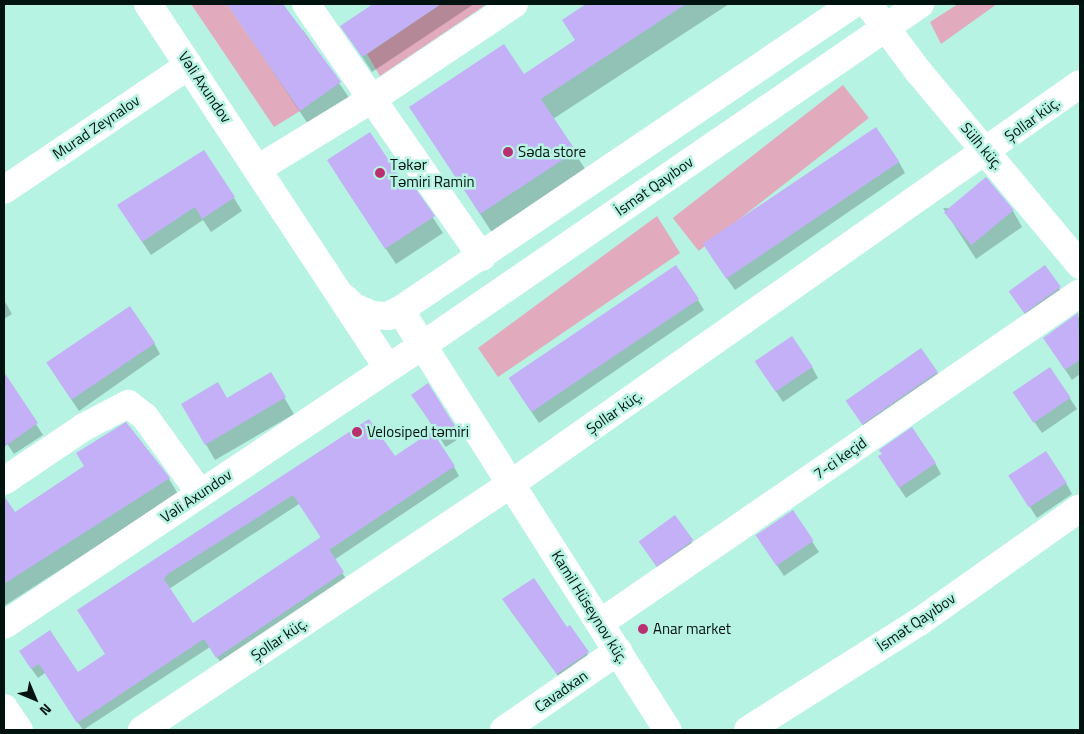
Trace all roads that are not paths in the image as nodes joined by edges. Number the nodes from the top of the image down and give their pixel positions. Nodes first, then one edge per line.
1 (148, 4) edge
2 (306, 4) edge
3 (514, 4) edge
4 (853, 4) edge
5 (868, 4) edge
6 (920, 4) edge
7 (885, 27) junction
8 (189, 65) junction
9 (1080, 84) edge
10 (372, 99) junction
11 (987, 152) junction
12 (259, 168) junction
13 (4, 190) edge
14 (482, 256) junction
15 (1080, 265) edge
16 (1080, 293) edge
17 (343, 297) junction
18 (400, 310) junction
19 (424, 345) junction
20 (388, 368) junction
21 (4, 481) edge
22 (512, 483) junction
23 (200, 493) junction
24 (1080, 508) edge
25 (600, 624) junction
26 (4, 625) edge
27 (618, 651) junction
28 (4, 708) edge
29 (19, 730) edge
30 (142, 730) edge
31 (504, 730) edge
32 (668, 730) edge
33 (748, 730) edge

1 - 8 street, Vəli Axundov
2 - 10 street
3 - 10 street
4 - 14 street
5 - 7 street, Sülh küç.
6 - 7 street, İsmət Qayıbov
7 - 11 street, Sülh küç.
7 - 19 street, İsmət Qayıbov
8 - 12 street, Vəli Axundov
8 - 13 street, Murad Zeynalov
9 - 11 street, Şollar küç.
10 - 12 street
10 - 14 street
11 - 15 street, Sülh küç.
11 - 22 street, Şollar küç.
12 - 17 street, Vəli Axundov
14 - 18 street
16 - 25 street, 7-ci keçid
17 - 18 street
17 - 20 street, Vəli Axundov
18 - 19 street, Kamil Hüseynov küç.
18 - 20 street
19 - 20 street, İsmət Qayıbov
19 - 22 street, Kamil Hüseynov küç.
20 - 23 street, Vəli Axundov
21 - 23 street
22 - 25 street, Kamil Hüseynov küç.
22 - 30 street, Şollar küç.
23 - 26 street, Vəli Axundov
24 - 33 street, İsmət Qayıbov
25 - 27 street, Kamil Hüseynov küç.
27 - 31 street, Cavadxan
27 - 32 street, Kamil Hüseynov küç.
28 - 29 street

